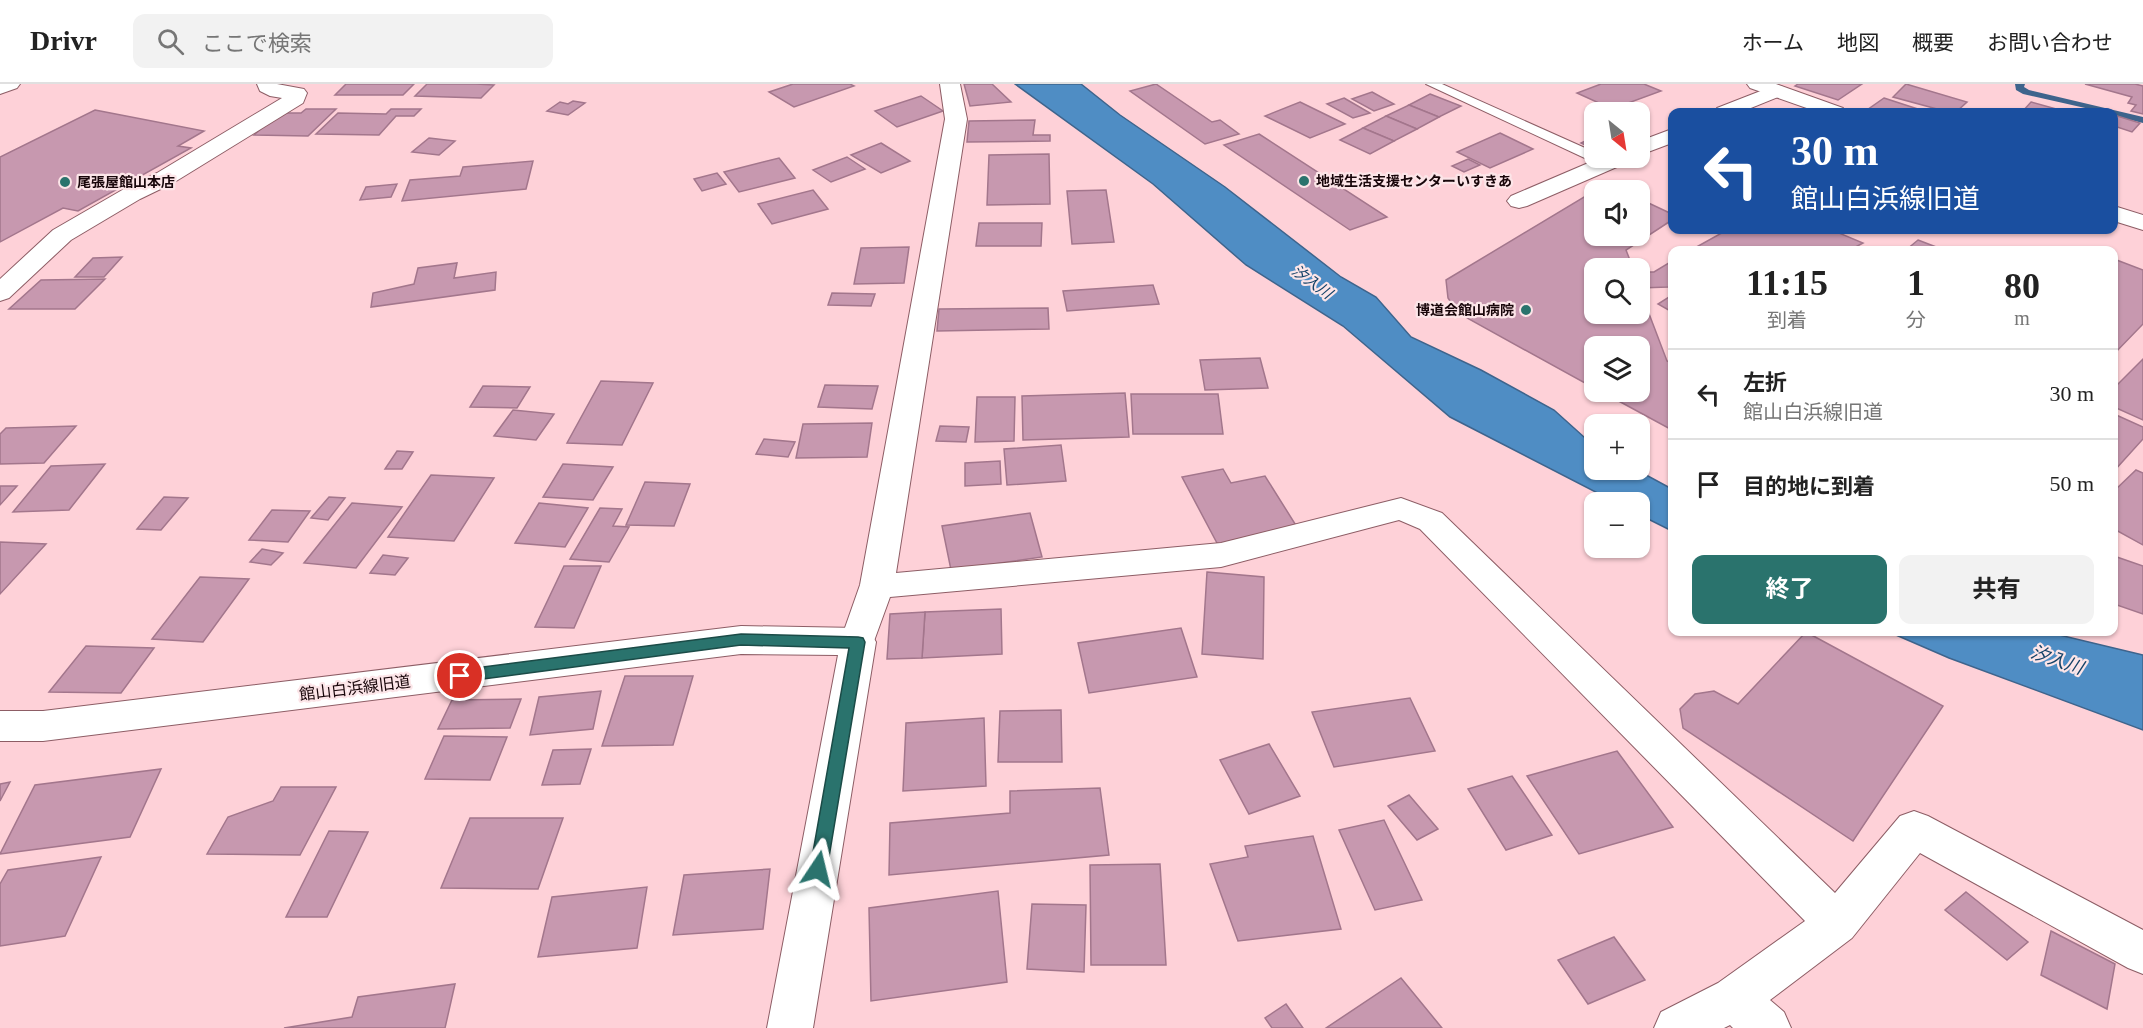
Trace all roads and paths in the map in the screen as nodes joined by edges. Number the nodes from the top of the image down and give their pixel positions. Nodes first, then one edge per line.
1 (10, 84) edge
2 (267, 84) edge
3 (950, 84) edge
4 (1432, 84) edge
5 (1767, 87) edge
6 (0, 88) edge
7 (1731, 108) edge
8 (1825, 108) edge
9 (1668, 137) edge
10 (1650, 144) edge
11 (1584, 150) edge
12 (1586, 168) edge
13 (1519, 201) dead end
14 (2118, 214) edge
15 (2143, 223) edge
16 (0, 293) edge
17 (877, 585) junction
18 (858, 642) junction
19 (0, 726) edge
20 (1837, 924) junction
21 (2143, 953) edge
22 (1734, 999) junction
23 (790, 1028) edge
24 (1677, 1028) edge
25 (1768, 1028) edge

1 - 6 street
2 - 16 street
3 - 17 street
4 - 11 lane
5 - 7 street
5 - 8 street
9 - 10 street
12 - 13 street
14 - 15 street
17 - 18 street
17 - 20 street
18 - 19 street, 館山白浜線旧道
18 - 23 street
20 - 21 street
20 - 22 street
22 - 24 street
22 - 25 street

